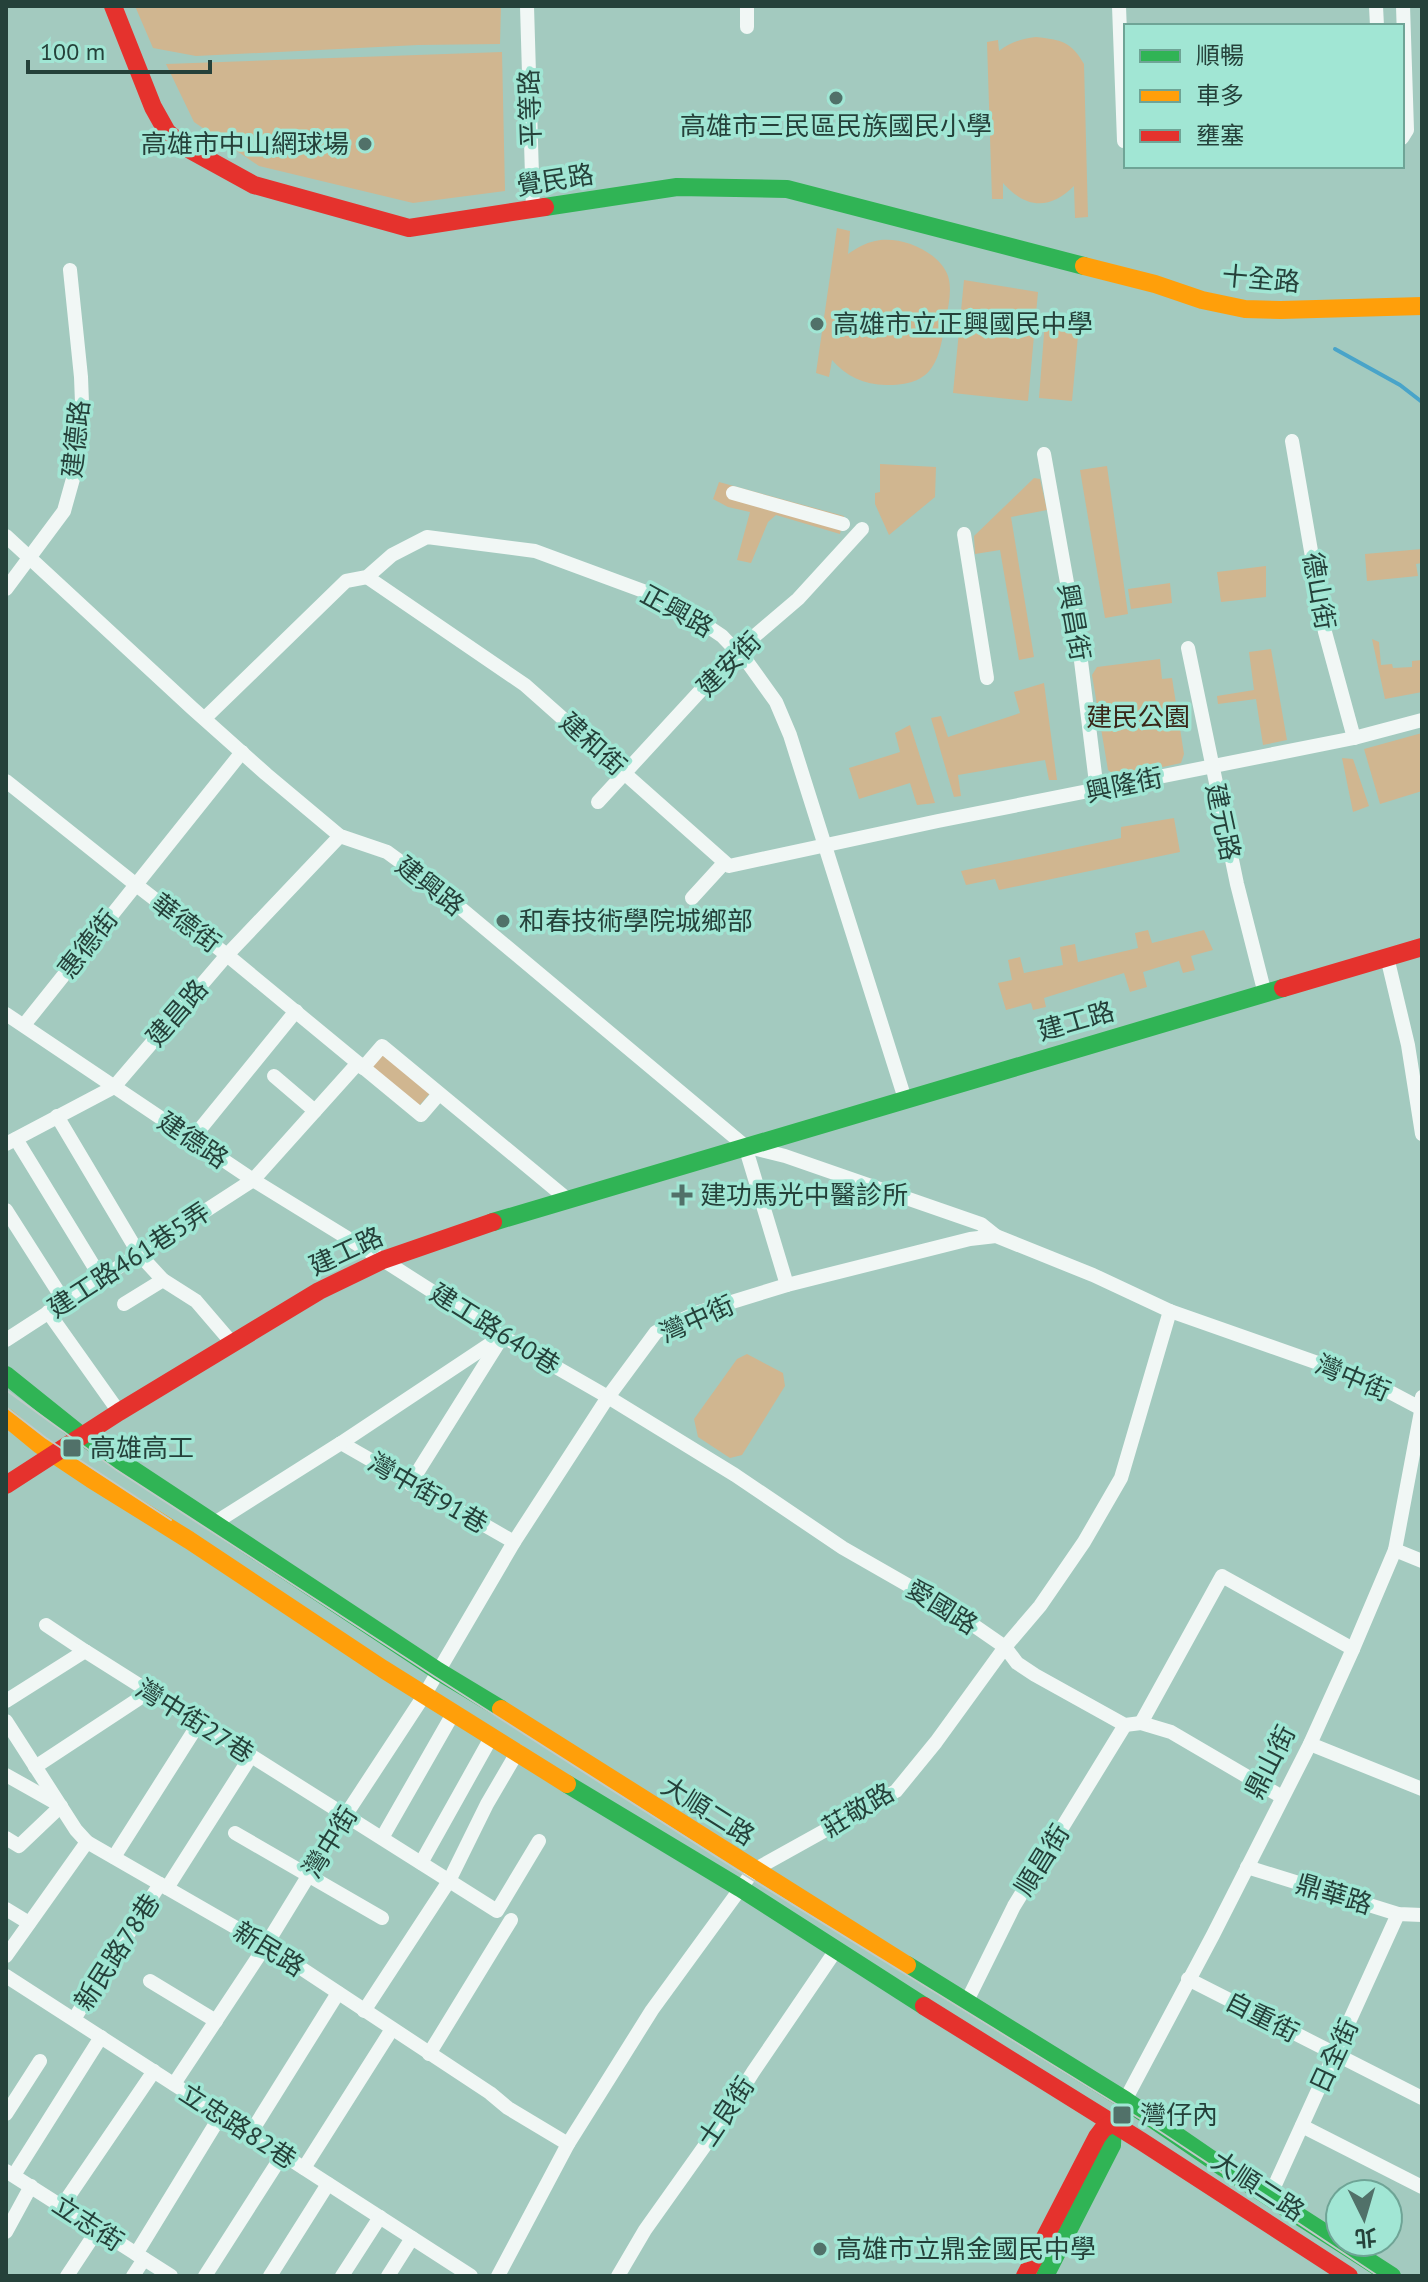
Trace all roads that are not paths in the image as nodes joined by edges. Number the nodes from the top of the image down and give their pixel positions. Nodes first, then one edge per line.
1 (113, 6) edge
2 (527, 6) edge
3 (747, 6) edge
4 (1119, 6) edge
5 (747, 27) dead end
6 (1404, 37) edge
7 (1404, 135) edge
8 (1124, 141) dead end
9 (533, 210) junction
10 (70, 270) dead end
11 (1100, 271) joint
12 (1422, 306) edge
13 (1292, 441) dead end
14 (1044, 454) dead end
15 (733, 493) dead end
16 (843, 524) dead end
17 (862, 529) dead end
18 (964, 534) dead end
19 (6, 536) edge
20 (30, 557) junction
21 (367, 577) junction
22 (6, 589) edge
23 (1188, 648) dead end
24 (737, 651) junction
25 (987, 678) dead end
26 (205, 718) junction
27 (1422, 720) edge
28 (1354, 738) junction
29 (242, 752) junction
30 (1211, 767) junction
31 (626, 773) junction
32 (6, 781) edge
33 (1097, 791) junction
34 (598, 802) dead end
35 (340, 836) junction
36 (826, 844) junction
37 (724, 863) junction
38 (135, 884) junction
39 (692, 898) dead end
40 (1422, 947) edge
41 (227, 955) junction
42 (1387, 957) junction
43 (1265, 994) junction
44 (296, 1011) junction
45 (6, 1014) edge
46 (24, 1025) junction
47 (360, 1066) junction
48 (274, 1076) dead end
49 (114, 1087) junction
50 (439, 1094) junction
51 (905, 1099) junction
52 (315, 1111) junction
53 (57, 1116) junction
54 (1422, 1134) edge
55 (192, 1139) junction
56 (11, 1142) edge
57 (745, 1146) junction
58 (253, 1180) junction
59 (567, 1199) junction
60 (6, 1210) edge
61 (996, 1236) junction
62 (139, 1254) junction
63 (383, 1260) junction
64 (101, 1278) junction
65 (163, 1280) junction
66 (787, 1285) junction
67 (64, 1301) junction
68 (124, 1304) dead end
69 (1170, 1311) junction
70 (48, 1312) junction
71 (9, 1332) edge
72 (502, 1336) junction
73 (232, 1343) junction
74 (6, 1375) edge
75 (608, 1397) junction
76 (1421, 1404) edge
77 (119, 1412) junction
78 (6, 1417) edge
79 (82, 1436) junction
80 (341, 1443) junction
81 (54, 1454) junction
82 (410, 1484) junction
83 (6, 1485) edge
84 (213, 1524) junction
85 (514, 1542) junction
86 (1395, 1550) junction
87 (1422, 1561) edge
88 (46, 1625) dead end
89 (1005, 1647) junction
90 (1353, 1649) junction
91 (85, 1651) junction
92 (438, 1671) junction
93 (149, 1692) junction
94 (425, 1694) junction
95 (6, 1701) edge
96 (454, 1712) junction
97 (6, 1721) edge
98 (199, 1723) junction
99 (1141, 1723) junction
100 (1125, 1725) junction
101 (492, 1736) junction
102 (1310, 1744) junction
103 (518, 1751) junction
104 (251, 1756) junction
105 (35, 1767) junction
106 (6, 1775) edge
107 (1422, 1789) edge
108 (1282, 1797) junction
109 (61, 1806) junction
110 (345, 1816) junction
111 (235, 1833) dead end
112 (6, 1838) edge
113 (382, 1838) junction
114 (539, 1841) dead end
115 (87, 1842) junction
116 (114, 1857) junction
117 (421, 1863) junction
118 (1247, 1867) junction
119 (754, 1870) junction
120 (310, 1875) junction
121 (449, 1881) junction
122 (164, 1886) junction
123 (740, 1888) junction
124 (6, 1909) edge
125 (1398, 1914) junction
126 (1422, 1915) edge
127 (382, 1918) dead end
128 (511, 1920) dead end
129 (29, 1923) junction
130 (266, 1945) junction
131 (836, 1950) junction
132 (6, 1956) edge
133 (6, 1976) edge
134 (1188, 1979) junction
135 (150, 1981) dead end
136 (338, 1993) junction
137 (967, 2001) junction
138 (364, 2011) junction
139 (74, 2019) junction
140 (216, 2021) junction
141 (392, 2029) junction
142 (101, 2037) junction
143 (429, 2054) junction
144 (1335, 2054) junction
145 (40, 2061) dead end
146 (154, 2071) junction
147 (1422, 2081) edge
148 (174, 2084) junction
149 (1402, 2088) junction
150 (1422, 2098) edge
151 (1125, 2100) junction
152 (6, 2114) edge
153 (221, 2115) junction
154 (1113, 2123) junction
155 (1302, 2126) junction
156 (250, 2134) junction
157 (568, 2144) junction
158 (283, 2154) junction
159 (304, 2168) junction
160 (10, 2173) edge
161 (328, 2184) junction
162 (31, 2186) junction
163 (1422, 2187) edge
164 (1269, 2198) junction
165 (62, 2206) junction
166 (380, 2217) junction
167 (98, 2229) junction
168 (6, 2232) edge
169 (412, 2238) junction
170 (140, 2256) junction
171 (67, 2276) edge
172 (133, 2276) edge
173 (171, 2276) edge
174 (205, 2276) edge
175 (270, 2276) edge
176 (342, 2276) edge
177 (388, 2276) edge
178 (471, 2276) edge
179 (498, 2276) edge
180 (618, 2276) edge
181 (1025, 2276) edge
182 (1045, 2276) edge
183 (1349, 2276) edge
184 (1392, 2276) edge

1 - 9 street, 覺民路
2 - 9 street, 平等路
3 - 5 street
4 - 8 street
6 - 7 street
9 - 11 street, 覺民路
10 - 20 street, 建德路
11 - 12 street, 十全路
13 - 28 street, 德山街
14 - 33 street, 興昌街
15 - 16 street
17 - 24 street, 建安街
18 - 25 street
19 - 20 street, 建興路
20 - 22 street, 建德路
20 - 26 street, 建興路
21 - 24 street, 正興路
21 - 26 street, 正興路
21 - 31 street, 建和街
23 - 30 street, 建元路
24 - 31 street, 建安街
24 - 36 street, 正興路
26 - 29 street, 建興路
27 - 28 street, 興隆街
28 - 30 street, 興隆街
29 - 35 street, 建興路
29 - 38 street, 惠德街
30 - 33 street, 興隆街
30 - 43 street, 建元路
31 - 34 street, 建安街
31 - 37 street, 建和街
32 - 38 street, 華德街
33 - 36 street, 興隆街
35 - 41 street, 建昌路
35 - 57 street, 建興路
36 - 37 street
36 - 51 street, 正興路
37 - 39 street
38 - 41 street, 華德街
38 - 46 street, 惠德街
40 - 42 street, 建工路
41 - 44 street, 華德街
41 - 49 street, 建昌路
42 - 43 street, 建工路
42 - 54 street
43 - 51 street, 建工路
44 - 47 street, 華德街
44 - 55 street
45 - 46 street, 建德路
46 - 49 street, 建德路
47 - 50 street
47 - 50 street, 華德街
47 - 52 street, 建工路461巷5弄
48 - 52 street
49 - 53 street
49 - 55 street, 建德路
50 - 59 street
51 - 57 street, 建工路
52 - 58 street, 建工路461巷5弄
53 - 56 street
53 - 62 street
55 - 58 street, 建德路
56 - 64 street
57 - 59 street, 建工路
57 - 61 street
57 - 66 street
58 - 62 street, 建工路461巷5弄
58 - 63 street, 建德路
59 - 63 street, 建工路
60 - 67 street
61 - 66 street, 灣中街
61 - 69 street, 灣中街
62 - 64 street, 建工路461巷5弄
62 - 65 street
63 - 72 street, 建工路640巷
63 - 73 street, 建工路
64 - 67 street, 建工路461巷5弄
65 - 68 street
65 - 73 street
66 - 75 street, 灣中街
67 - 70 street, 建工路461巷5弄
69 - 76 street, 灣中街
69 - 89 street, 莊敬路
70 - 71 street, 建工路461巷5弄
70 - 77 street
72 - 75 street, 建工路640巷
72 - 80 street
72 - 82 street
73 - 77 street, 建工路
74 - 79 street, 大順二路
75 - 85 street, 灣中街
75 - 89 street, 愛國路
76 - 86 street, 鼎山街
77 - 79 street, 建工路
78 - 81 street, 大順二路
79 - 81 street, 建工路
79 - 84 street, 大順二路
80 - 82 street, 灣中街91巷
80 - 84 street
81 - 83 street, 建工路
81 - 94 street, 大順二路
82 - 85 street, 灣中街91巷
84 - 92 street, 大順二路
85 - 92 street, 灣中街
86 - 87 street
86 - 90 street, 鼎山街
88 - 91 street, 灣中街27巷
89 - 100 street, 愛國路
89 - 119 street, 莊敬路
90 - 99 street
90 - 102 street, 鼎山街
91 - 93 street, 灣中街27巷
91 - 95 street
92 - 94 street, 灣中街
92 - 119 street, 大順二路
93 - 98 street, 灣中街27巷
93 - 105 street
94 - 96 street, 大順二路
94 - 110 street, 灣中街
96 - 101 street, 大順二路
96 - 113 street
97 - 105 street, 新民路
98 - 104 street, 灣中街27巷
98 - 116 street
99 - 100 street
99 - 108 street
100 - 137 street, 順昌街
101 - 103 street, 大順二路
101 - 117 street
102 - 107 street
102 - 108 street, 鼎山街
103 - 121 street
103 - 123 street, 大順二路
104 - 110 street, 灣中街27巷
104 - 122 street, 新民路78巷
105 - 109 street, 新民路
106 - 109 street
108 - 118 street, 鼎山街
109 - 112 street
109 - 115 street, 新民路
110 - 113 street, 灣中街27巷
110 - 120 street, 灣中街
111 - 120 street
113 - 117 street, 灣中街27巷
114 - 121 street, 灣中街27巷
115 - 116 street, 新民路
115 - 129 street
116 - 122 street, 新民路
117 - 121 street, 灣中街27巷
118 - 125 street, 鼎華路
118 - 134 street, 鼎山街
119 - 123 street, 莊敬路
119 - 137 street, 大順二路
120 - 127 street
120 - 130 street, 灣中街
121 - 138 street
122 - 130 street, 新民路
122 - 139 street, 新民路78巷
123 - 131 street, 大順二路
123 - 157 street, 莊敬路
124 - 129 street
125 - 126 street, 鼎華路
125 - 144 street, 日全街
128 - 143 street
129 - 132 street
130 - 136 street, 新民路
130 - 140 street, 灣中街
131 - 154 street, 大順二路
131 - 180 street, 士良街
133 - 139 street, 立忠路82巷
134 - 144 street, 自重街
134 - 151 street, 鼎山街
135 - 140 street
136 - 138 street, 新民路
136 - 156 street
137 - 151 street, 大順二路
138 - 141 street, 新民路
139 - 142 street, 立忠路82巷
140 - 148 street, 灣中街
141 - 143 street, 新民路
141 - 159 street
142 - 146 street, 立忠路82巷
142 - 160 street
143 - 157 street, 新民路
144 - 149 street, 自重街
144 - 155 street, 日全街
145 - 152 street
146 - 148 street, 立忠路82巷
146 - 165 street
147 - 149 street
148 - 153 street, 立忠路82巷
149 - 150 street, 自重街
151 - 154 street, 鼎山街
151 - 164 street, 大順二路
153 - 156 street, 立忠路82巷
153 - 170 street
154 - 181 street, 鼎山街
154 - 182 street, 鼎山街
154 - 183 street, 大順二路
155 - 163 street
155 - 164 street, 日全街
156 - 158 street, 立忠路82巷
157 - 179 street, 莊敬路
158 - 159 street, 立忠路82巷
158 - 174 street
159 - 161 street, 立忠路82巷
160 - 162 street, 立志街
161 - 166 street, 立忠路82巷
161 - 175 street
162 - 165 street, 立志街
162 - 168 street
164 - 184 street, 大順二路
165 - 167 street, 立志街
166 - 169 street, 立忠路82巷
166 - 176 street
167 - 170 street, 立志街
167 - 171 street
169 - 177 street
169 - 178 street, 立忠路82巷
170 - 172 street
170 - 173 street, 立志街

